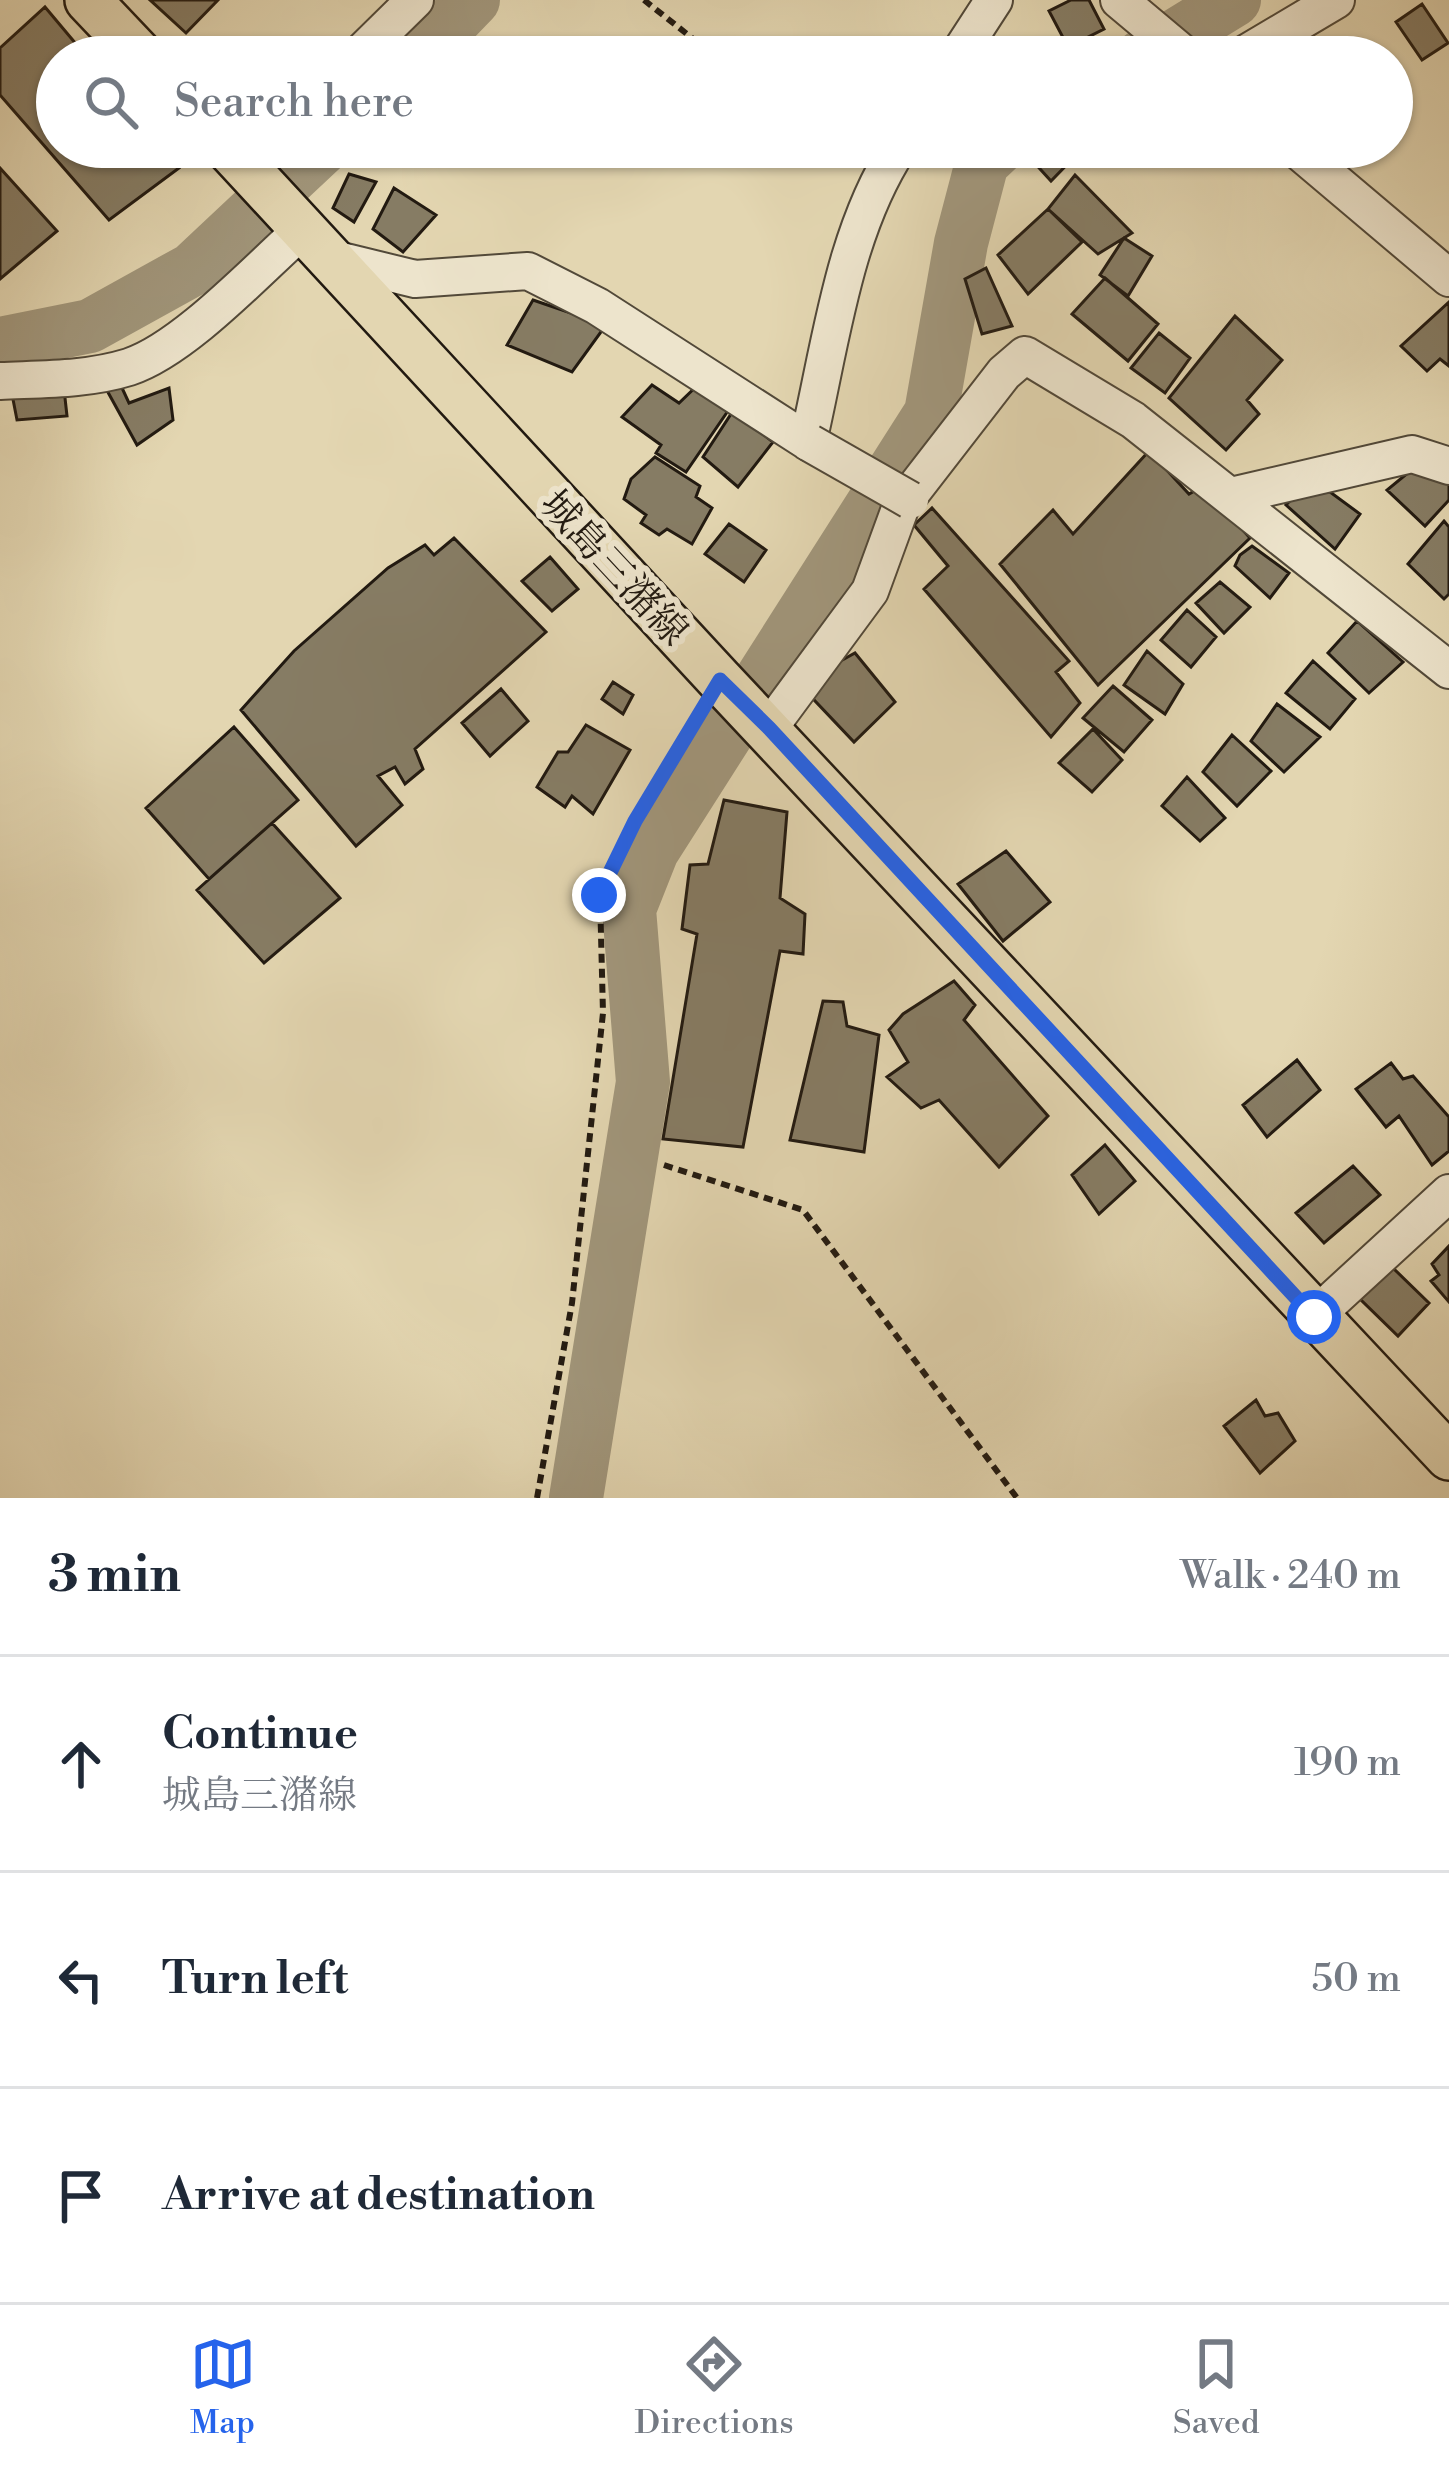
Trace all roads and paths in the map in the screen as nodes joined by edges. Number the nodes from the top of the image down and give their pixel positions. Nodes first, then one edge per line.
1 (88, 0) edge
2 (415, 0) edge
3 (644, 0) edge
4 (994, 0) edge
5 (1336, 0) edge
6 (1128, 7) edge
7 (122, 36) edge
8 (378, 36) edge
9 (689, 36) edge
10 (971, 36) edge
11 (1162, 36) edge
12 (1275, 36) edge
13 (258, 168) edge
14 (886, 168) edge
15 (1319, 168) edge
16 (316, 244) junction
17 (1449, 278) edge
18 (0, 381) edge
19 (809, 443) junction
20 (1449, 466) edge
21 (1232, 496) junction
22 (905, 503) junction
23 (1449, 670) edge
24 (720, 680) junction
25 (769, 728) junction
26 (664, 1165) dead end
27 (1449, 1193) edge
28 (1314, 1317) junction
29 (1449, 1457) edge
30 (537, 1498) edge
31 (1017, 1498) edge

1 - 7 main road
2 - 8 street
3 - 9 path
4 - 10 street
5 - 12 street
6 - 11 street
13 - 16 main road, 城島三潴線
14 - 19 street
15 - 17 street
16 - 18 street
16 - 19 street
16 - 24 main road, 城島三潴線
19 - 22 street, bridge
20 - 21 street
21 - 22 street
21 - 23 street
22 - 25 street
24 - 25 main road, 城島三潴線
24 - 30 path
25 - 28 main road, 城島三潴線
26 - 31 path
27 - 28 street
28 - 29 main road, 城島三潴線

